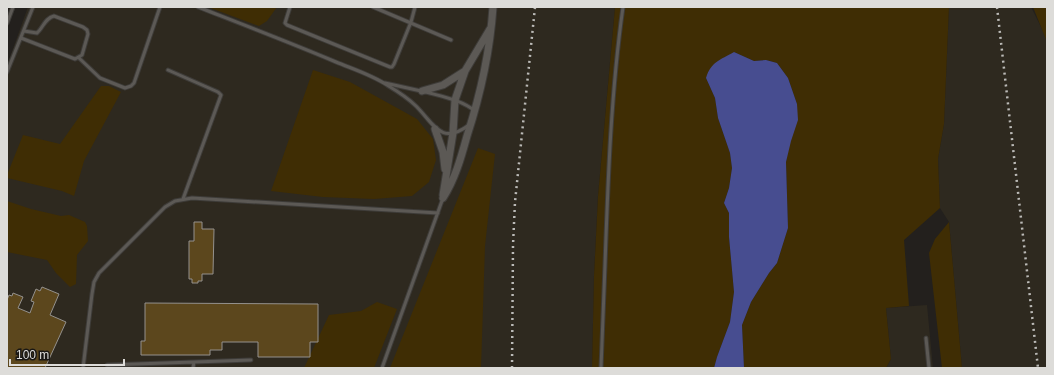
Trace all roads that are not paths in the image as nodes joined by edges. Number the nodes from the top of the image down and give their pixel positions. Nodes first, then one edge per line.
1 (13, 7) edge
2 (33, 7) edge
3 (160, 7) edge
4 (198, 7) edge
5 (290, 7) edge
6 (373, 7) edge
7 (415, 7) edge
8 (493, 7) edge
9 (623, 7) edge
10 (411, 22) junction
11 (7, 23) edge
12 (492, 26) junction
13 (24, 31) junction
14 (20, 38) junction
15 (451, 40) dead end
16 (79, 58) junction
17 (168, 70) dead end
18 (465, 71) junction
19 (7, 72) edge
20 (384, 83) junction
21 (422, 91) junction
22 (455, 100) junction
23 (475, 112) junction
24 (471, 123) junction
25 (435, 129) junction
26 (453, 134) junction
27 (445, 180) junction
28 (443, 198) junction
29 (183, 199) junction
30 (438, 213) junction
31 (926, 338) dead end
32 (251, 360) dead end
33 (194, 362) junction
34 (107, 364) dead end
35 (83, 368) edge
36 (193, 368) edge
37 (382, 368) edge
38 (601, 368) edge
39 (929, 368) edge

1 - 11 lane
2 - 13 lane
3 - 16 lane
4 - 20 lane
5 - 10 lane
6 - 10 lane
7 - 10 lane
8 - 12 street
9 - 38 lane
10 - 15 lane
12 - 18 street
12 - 23 street
13 - 14 lane
13 - 16 lane
14 - 16 lane
14 - 19 lane
17 - 29 lane
18 - 21 street
18 - 22 street
20 - 21 lane
20 - 25 lane
21 - 22 lane
22 - 23 lane
22 - 26 street
23 - 24 street
24 - 26 lane
24 - 28 street
25 - 26 lane
25 - 27 street
26 - 27 street
27 - 28 street
28 - 30 lane
29 - 30 lane
29 - 35 lane
30 - 37 lane
31 - 39 lane
32 - 33 lane
33 - 34 lane
33 - 36 lane

